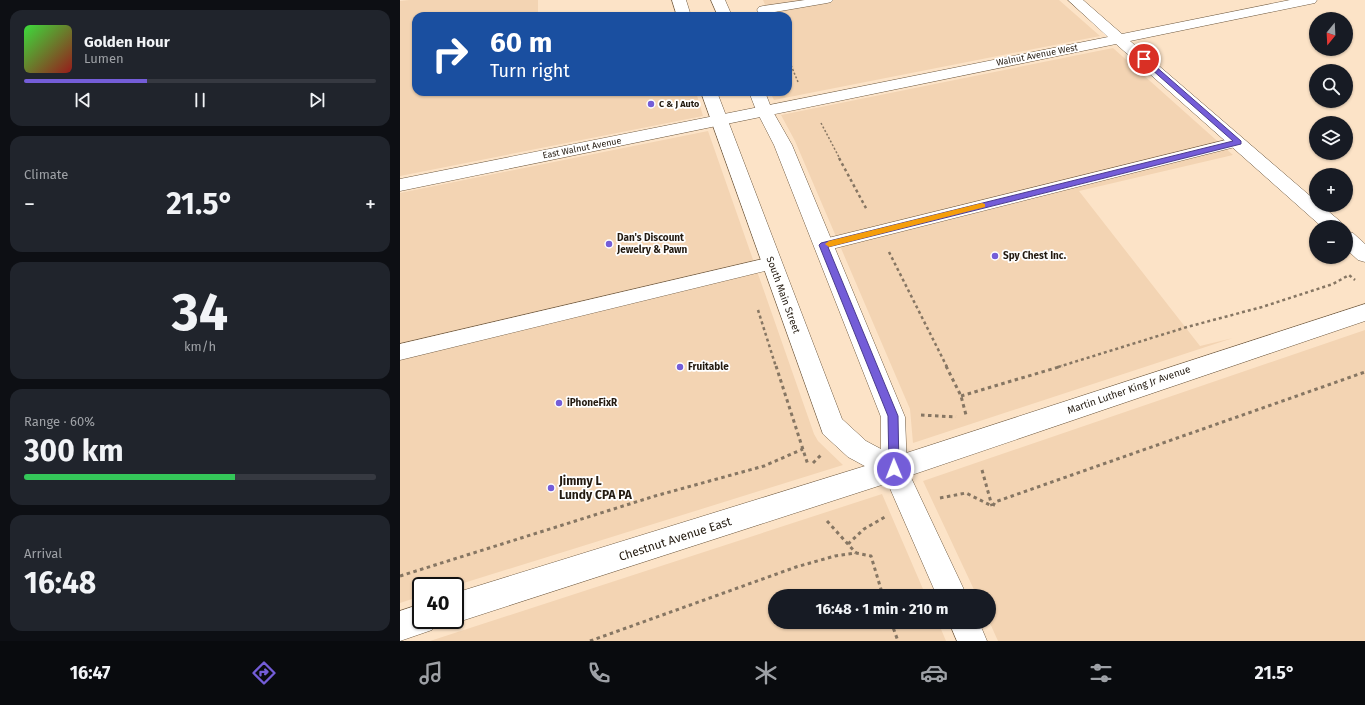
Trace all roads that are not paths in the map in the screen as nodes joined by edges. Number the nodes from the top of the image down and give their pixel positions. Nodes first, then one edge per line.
1 (679, 0) edge
2 (718, 0) edge
3 (827, 0) edge
4 (1075, 0) edge
5 (1310, 0) edge
6 (763, 10) dead end
7 (683, 12) edge
8 (723, 12) edge
9 (1121, 39) junction
10 (710, 96) edge
11 (760, 101) edge
12 (718, 120) junction
13 (1238, 142) junction
14 (400, 185) edge
15 (1326, 220) edge
16 (1353, 244) edge
17 (824, 245) junction
18 (1365, 255) edge
19 (771, 263) junction
20 (1365, 312) edge
21 (400, 352) edge
22 (894, 469) junction
23 (949, 589) edge
24 (464, 605) edge
25 (412, 622) edge
26 (400, 626) edge
27 (967, 629) edge
28 (972, 641) edge

1 - 7 street
2 - 8 street
3 - 6 lane
4 - 9 street
5 - 9 street, Walnut Avenue West
9 - 11 street, Walnut Avenue West
9 - 13 street
10 - 12 street, South Main Street
11 - 12 street, East Walnut Avenue
11 - 17 street
12 - 14 street, East Walnut Avenue
12 - 19 street, South Main Street
13 - 15 street
13 - 17 lane
16 - 18 street
17 - 22 street
19 - 21 lane
19 - 22 street, South Main Street
20 - 22 street, Martin Luther King Jr Avenue
22 - 23 street
22 - 24 street, Chestnut Avenue East
25 - 26 street
27 - 28 street

